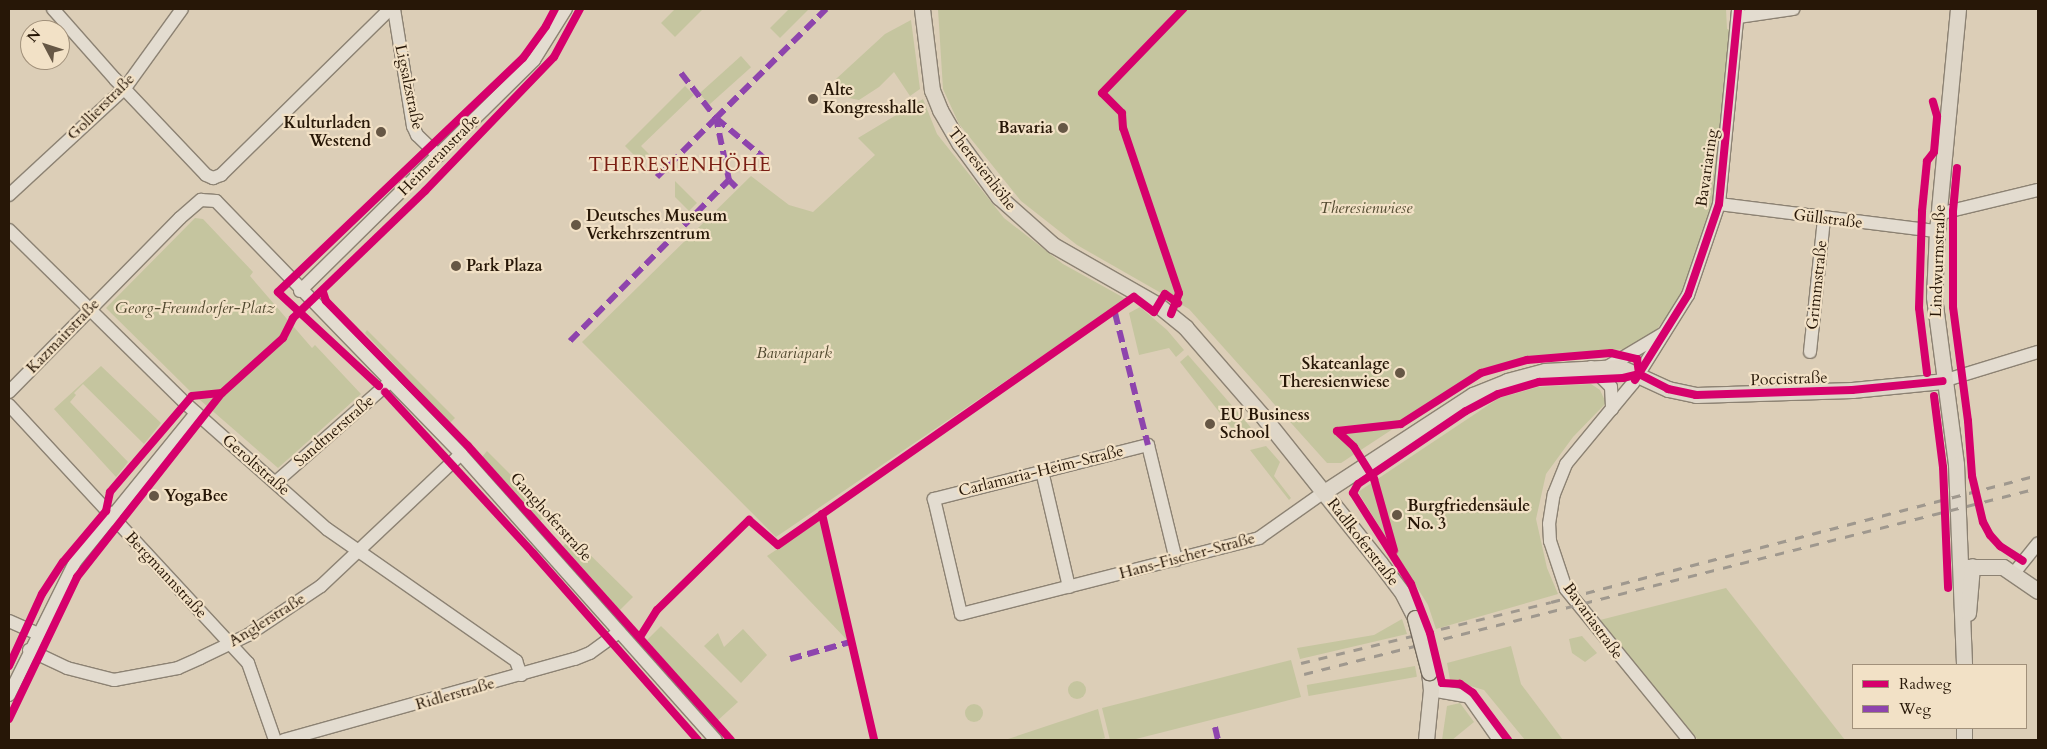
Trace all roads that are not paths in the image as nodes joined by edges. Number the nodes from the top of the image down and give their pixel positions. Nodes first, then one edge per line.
1 (53, 9) edge
2 (182, 9) edge
3 (392, 9) edge
4 (566, 9) edge
5 (922, 9) edge
6 (1792, 9) edge
7 (1958, 9) edge
8 (1738, 13) edge
9 (125, 88) junction
10 (440, 156) junction
11 (2038, 190) edge
12 (9, 195) edge
13 (206, 199) joint
14 (1719, 204) junction
15 (1938, 214) junction
16 (1824, 218) junction
17 (9, 230) edge
18 (1937, 231) junction
19 (300, 291) junction
20 (89, 310) junction
21 (1666, 332) junction
22 (1810, 352) dead end
23 (2038, 352) edge
24 (1609, 366) junction
25 (1592, 367) junction
26 (1639, 374) junction
27 (392, 380) junction
28 (1943, 381) junction
29 (9, 392) edge
30 (9, 405) edge
31 (1612, 409) junction
32 (196, 413) junction
33 (461, 454) junction
34 (1042, 471) junction
35 (276, 482) junction
36 (1324, 492) junction
37 (111, 516) junction
38 (2038, 542) edge
39 (356, 551) junction
40 (1176, 560) junction
41 (1969, 566) junction
42 (2014, 573) junction
43 (1069, 587) junction
44 (2038, 591) edge
45 (961, 614) joint
46 (9, 620) edge
47 (619, 632) junction
48 (38, 634) junction
49 (230, 644) junction
50 (29, 650) junction
51 (1964, 663) edge
52 (521, 675) junction
53 (1431, 690) junction
54 (9, 695) edge
55 (275, 740) edge
56 (284, 740) edge
57 (716, 740) edge
58 (1426, 740) edge
59 (1500, 740) edge
60 (1689, 740) edge

1 - 9 street
2 - 9 street, Gollierstraße
3 - 9 street
3 - 10 street, Ligsalzstraße
4 - 10 street, Heimeranstraße
5 - 36 main road, Theresienhöhe
6 - 8 street
7 - 15 main road, Lindwurmstraße
8 - 14 street, Bavariaring
9 - 12 street, Gollierstraße
10 - 19 street, Heimeranstraße
11 - 15 street
13 - 19 street, Ganghoferstraße
13 - 20 street, Kazmairstraße
14 - 16 street, Güllstraße
14 - 21 street, Bavariaring
15 - 18 main road, Lindwurmstraße
16 - 18 street, Güllstraße
16 - 22 street, Grimmstraße
17 - 20 street, Geroltstraße
18 - 28 main road, Lindwurmstraße
19 - 27 street, Ganghoferstraße
20 - 29 street, Kazmairstraße
20 - 32 street, Geroltstraße
21 - 24 street, Bavariaring
21 - 26 street, Bavariaring
23 - 28 street
24 - 25 main road, Hans-Fischer-Straße
24 - 26 main road, Hans-Fischer-Straße
25 - 31 street
25 - 36 main road, Hans-Fischer-Straße
26 - 28 main road, Poccistraße
26 - 31 street, Bavariastraße
27 - 33 street, Ganghoferstraße
27 - 35 street, Sandtnerstraße
28 - 41 main road, Lindwurmstraße
30 - 37 street, Bergmannstraße
31 - 60 street, Bavariastraße
32 - 35 street, Geroltstraße
32 - 37 street
33 - 39 street, Anglerstraße
33 - 47 street, Ganghoferstraße
34 - 40 street, Carlamaria-Heim-Straße
34 - 43 street
34 - 45 street, Carlamaria-Heim-Straße
35 - 39 street, Geroltstraße
36 - 40 street, Hans-Fischer-Straße
36 - 53 main road, Radlkoferstraße, bridge
37 - 48 street
37 - 49 street, Bergmannstraße
38 - 42 street
39 - 49 street, Anglerstraße
39 - 52 street, Geroltstraße
40 - 43 street, Hans-Fischer-Straße
41 - 42 main road
41 - 51 main road, Lindwurmstraße
42 - 44 main road
43 - 45 street, Hans-Fischer-Straße
46 - 48 street
47 - 52 street, Ridlerstraße
47 - 57 street, Ganghoferstraße
48 - 50 street
49 - 50 street, Anglerstraße
49 - 55 street, Bergmannstraße
50 - 54 street
52 - 56 street, Ridlerstraße
53 - 58 main road
53 - 59 street

